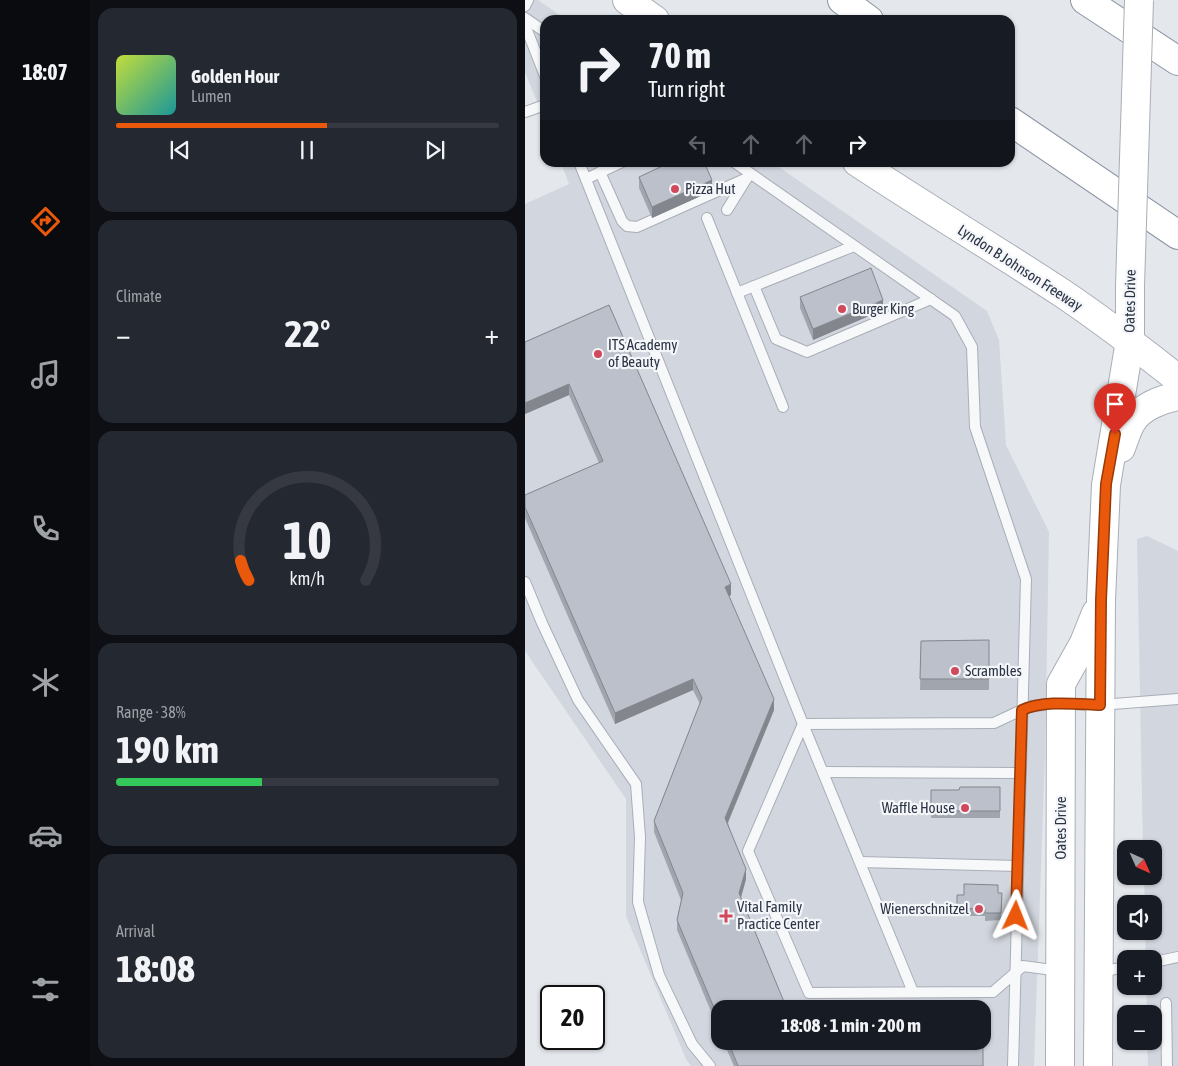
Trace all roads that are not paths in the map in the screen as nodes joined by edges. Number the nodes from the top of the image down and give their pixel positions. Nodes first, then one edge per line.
1 (528, 0) edge
2 (627, 0) edge
3 (842, 0) edge
4 (1085, 0) edge
5 (1139, 0) edge
6 (525, 6) edge
7 (648, 15) edge
8 (862, 15) edge
9 (525, 18) edge
10 (525, 25) edge
11 (540, 28) edge
12 (1178, 61) edge
13 (540, 63) edge
14 (540, 107) edge
15 (525, 112) edge
16 (1015, 124) edge
17 (581, 167) edge
18 (611, 167) edge
19 (738, 167) edge
20 (864, 167) edge
21 (600, 172) junction
22 (748, 176) junction
23 (586, 179) junction
24 (727, 210) dead end
25 (707, 218) dead end
26 (1178, 235) edge
27 (854, 246) junction
28 (754, 286) junction
29 (737, 293) junction
30 (931, 299) junction
31 (1130, 341) junction
32 (1178, 379) edge
33 (1178, 396) edge
34 (783, 407) dead end
35 (1106, 484) junction
36 (525, 582) edge
37 (1101, 600) junction
38 (1178, 699) edge
39 (1061, 704) junction
40 (1100, 705) junction
41 (1022, 710) junction
42 (803, 724) junction
43 (823, 772) junction
44 (1020, 773) junction
45 (860, 862) junction
46 (1018, 866) junction
47 (1178, 957) edge
48 (1162, 960) edge
49 (1117, 969) edge
50 (1061, 971) junction
51 (1098, 972) junction
52 (1015, 973) junction
53 (913, 992) junction
54 (1166, 1003) dead end
55 (710, 1066) edge
56 (1013, 1066) edge
57 (1061, 1066) edge
58 (1098, 1066) edge
59 (1167, 1066) edge

1 - 6 lane
2 - 7 main road
3 - 8 main road
4 - 12 main road
5 - 31 main road, Oates Drive, bridge
9 - 11 lane
10 - 13 lane
14 - 15 lane
16 - 26 main road
17 - 23 lane
18 - 21 lane
19 - 22 lane
20 - 31 main road, Lyndon B Johnson Freeway
21 - 22 lane
21 - 23 lane
22 - 24 lane
22 - 27 lane
23 - 42 lane
25 - 29 lane
27 - 28 lane
27 - 30 lane
28 - 29 lane
28 - 30 lane
29 - 34 lane
30 - 41 lane
31 - 32 main road, Lyndon B Johnson Freeway
31 - 35 main road, Oates Drive
33 - 35 main road
35 - 37 main road, Oates Drive
36 - 55 lane
37 - 39 main road, Oates Drive
37 - 40 main road, Oates Drive
38 - 40 lane
39 - 40 lane
39 - 41 lane
39 - 50 main road, Oates Drive
40 - 51 main road, Oates Drive
41 - 42 lane
41 - 44 lane
42 - 43 lane
42 - 53 lane
43 - 44 lane
43 - 45 lane
44 - 46 lane
45 - 46 lane
45 - 53 lane
46 - 52 lane
47 - 48 lane
49 - 51 lane
50 - 51 main road
50 - 52 lane
50 - 57 main road, Oates Drive
51 - 58 main road, Oates Drive
52 - 53 lane
52 - 56 lane
54 - 59 lane

